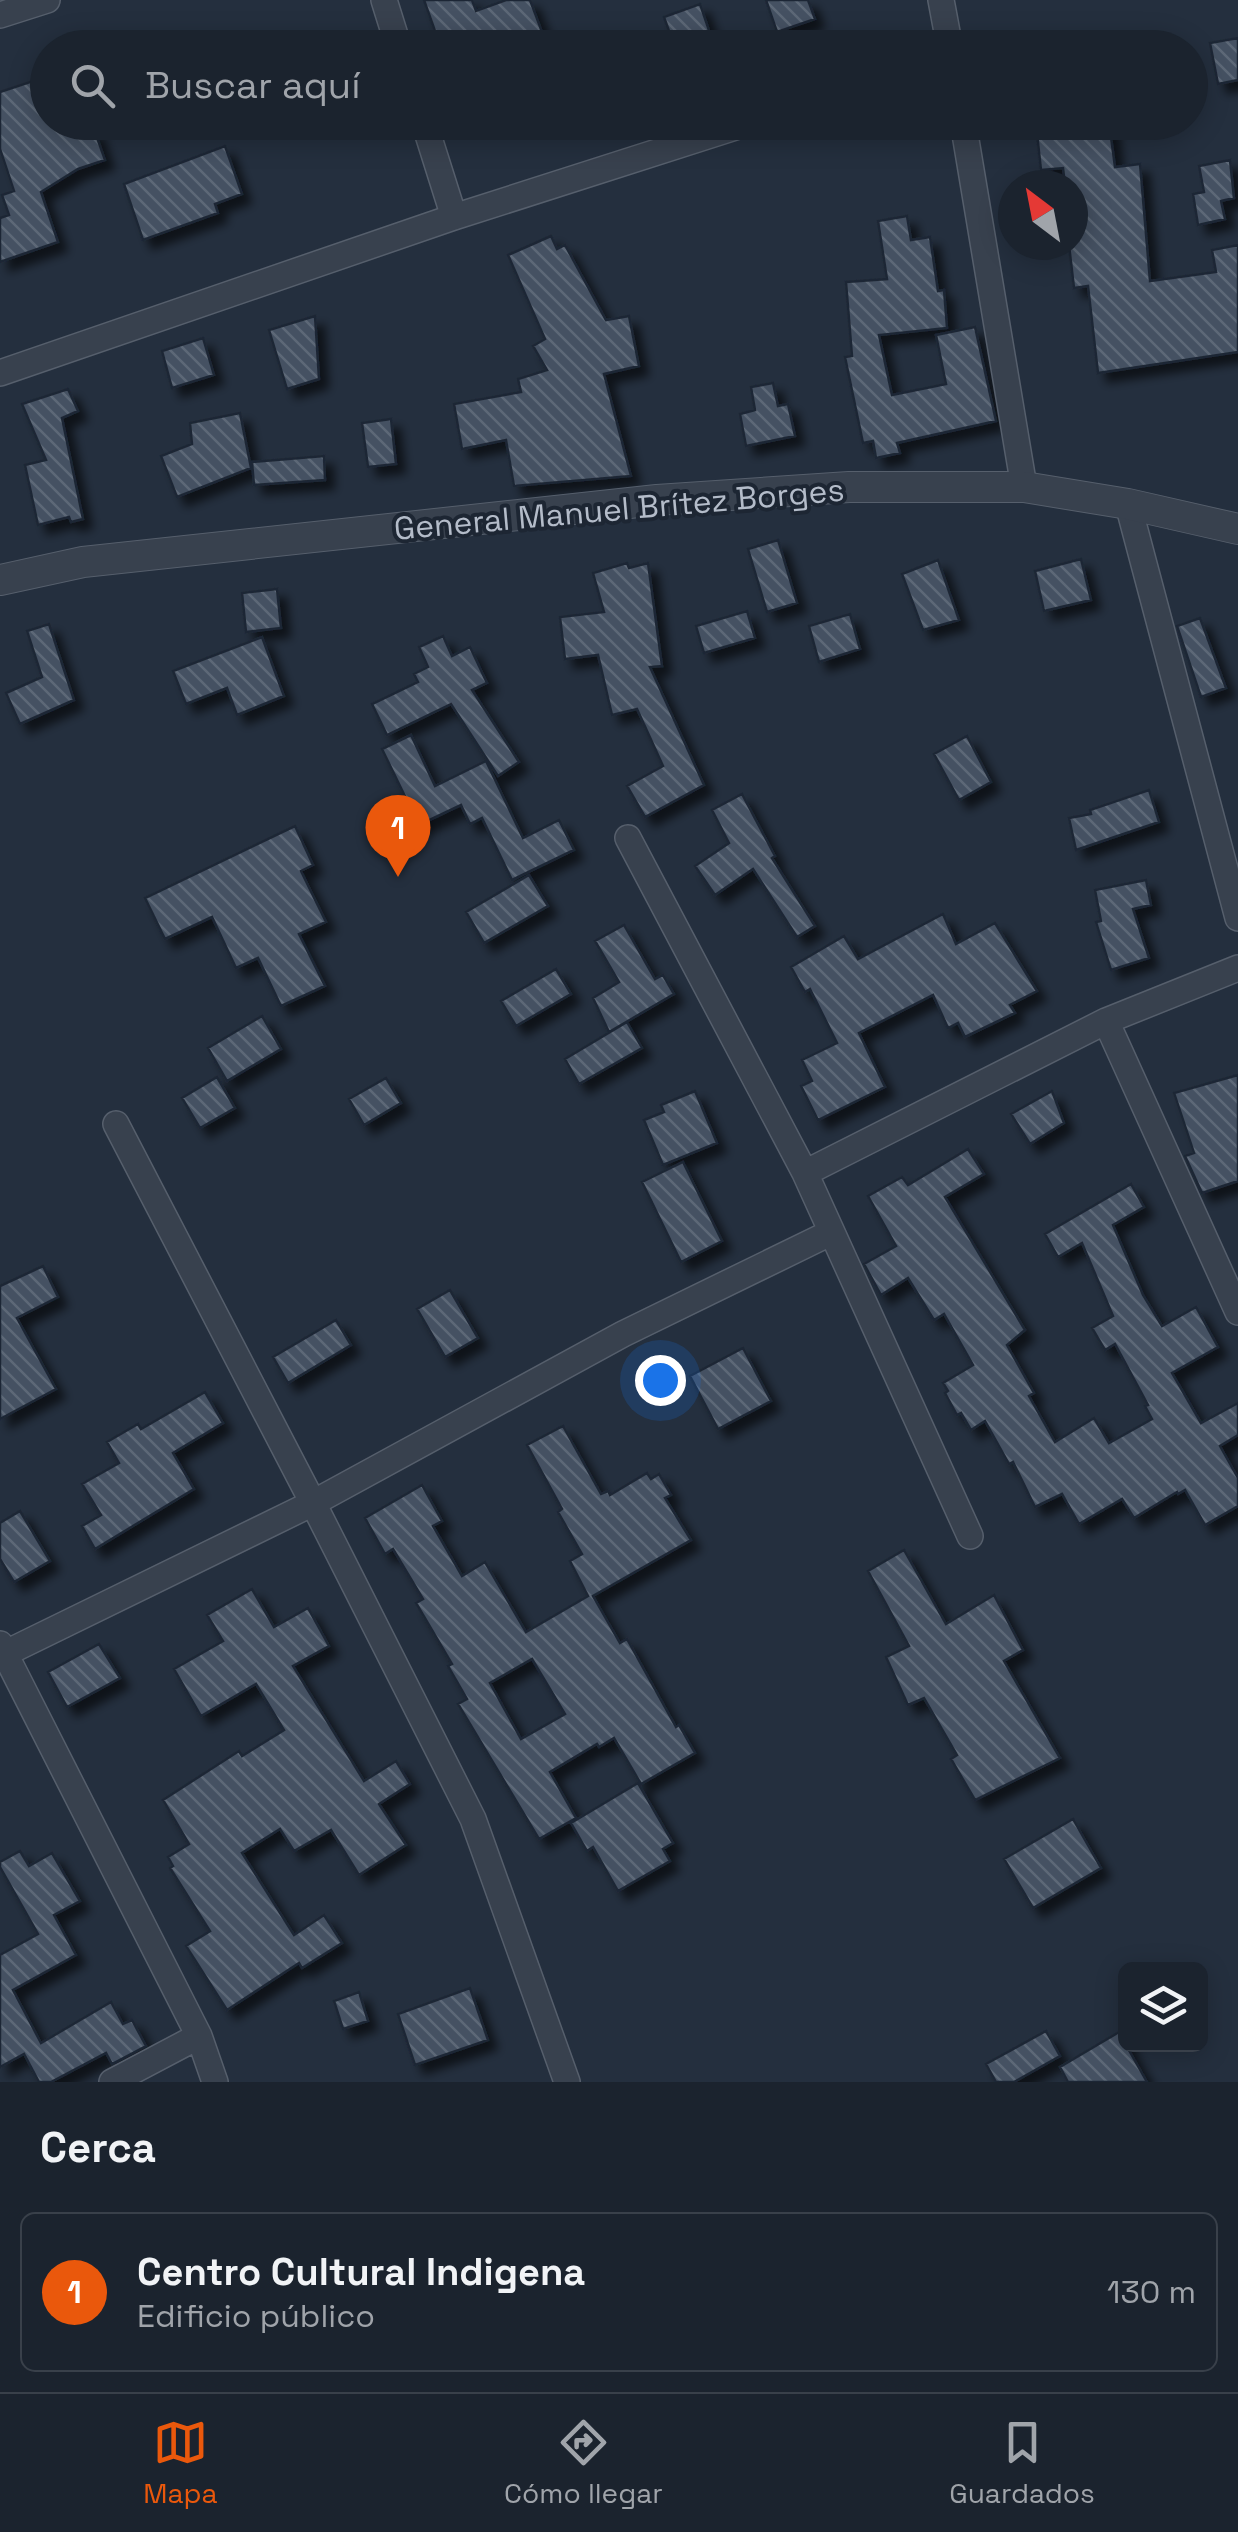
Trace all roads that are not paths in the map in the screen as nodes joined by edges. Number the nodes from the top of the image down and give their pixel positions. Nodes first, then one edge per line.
1 (47, 0) edge
2 (384, 0) edge
3 (941, 0) edge
4 (0, 15) edge
5 (393, 30) edge
6 (947, 30) edge
7 (430, 140) edge
8 (694, 140) edge
9 (966, 140) edge
10 (454, 216) junction
11 (0, 373) edge
12 (1024, 487) junction
13 (1128, 504) junction
14 (1238, 529) edge
15 (0, 580) edge
16 (628, 838) dead end
17 (1238, 918) edge
18 (1238, 968) edge
19 (1106, 1020) junction
20 (116, 1124) dead end
21 (805, 1173) junction
22 (830, 1232) junction
23 (1238, 1312) edge
24 (314, 1503) junction
25 (970, 1536) dead end
26 (2, 1651) edge
27 (199, 2036) junction
28 (112, 2082) edge
29 (215, 2082) edge
30 (567, 2082) edge

1 - 4 street
2 - 5 street
3 - 6 street
7 - 10 street
8 - 10 street
9 - 12 street
10 - 11 street
12 - 13 street, General Manuel Brítez Borges
12 - 15 street, General Manuel Brítez Borges
13 - 14 street, General Manuel Brítez Borges
13 - 17 street
16 - 21 street
18 - 19 street
19 - 21 street
19 - 23 street
20 - 24 street
21 - 22 street
22 - 24 street
22 - 25 street
24 - 26 street
24 - 30 street
26 - 27 street
27 - 28 street
27 - 29 street

